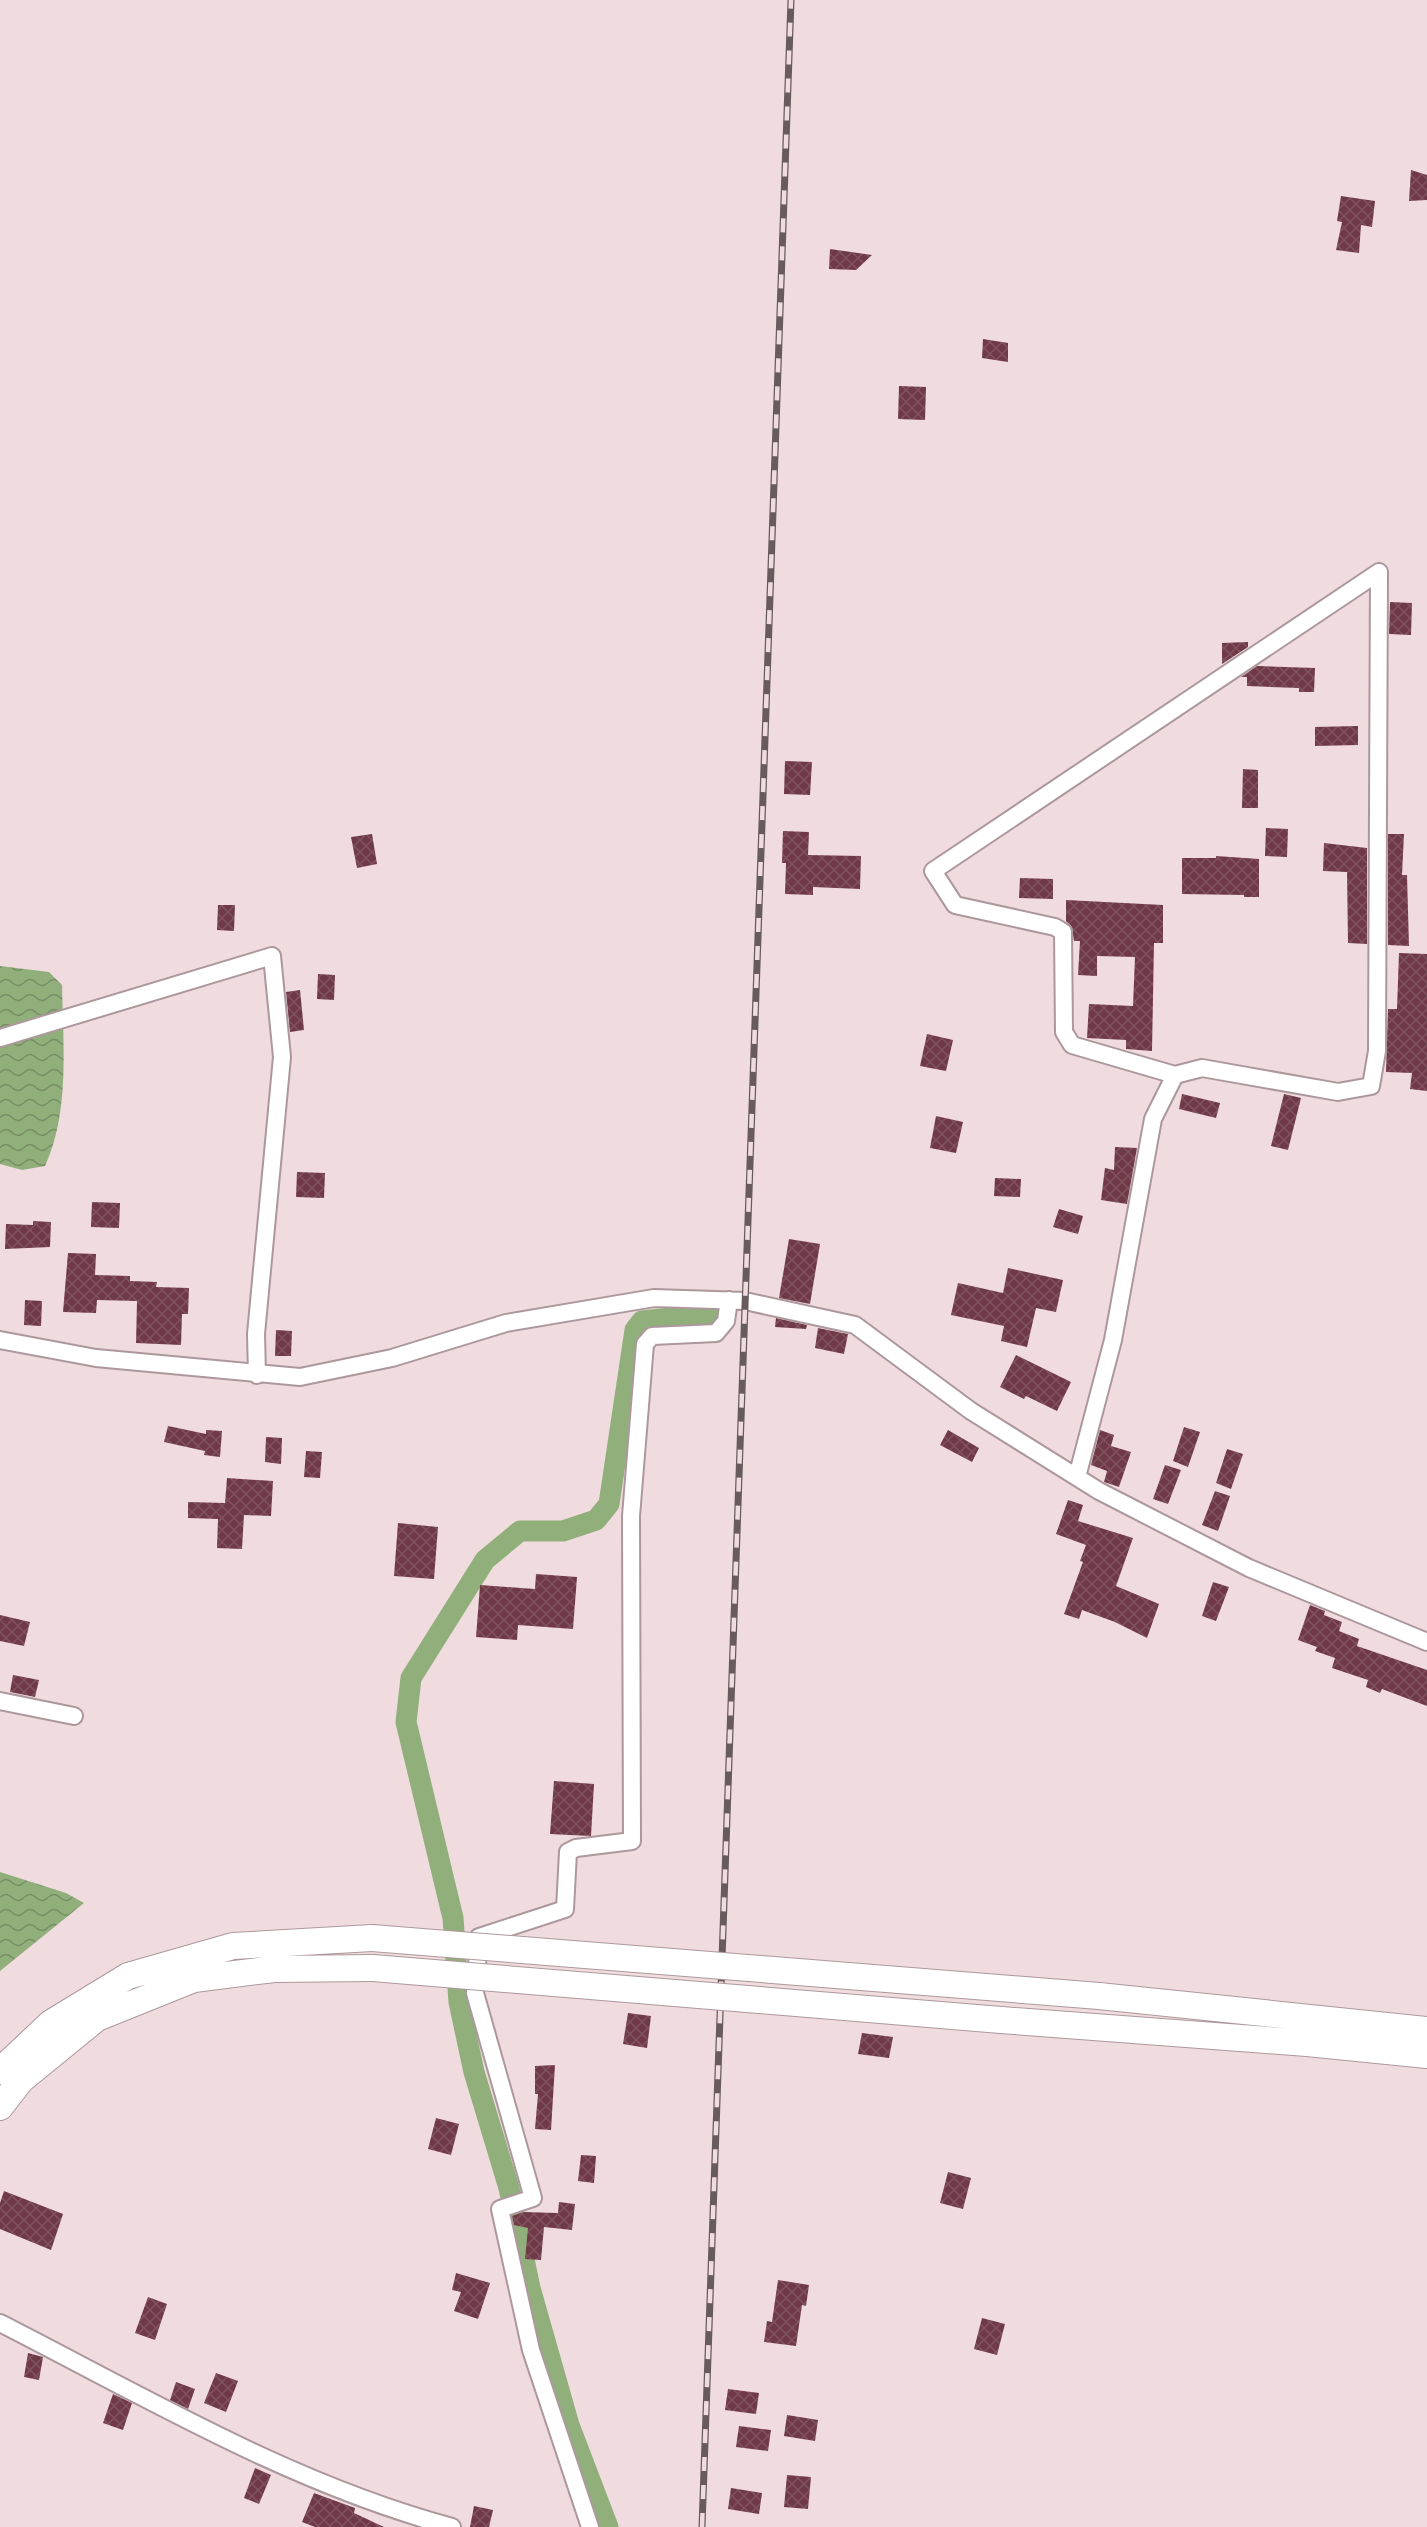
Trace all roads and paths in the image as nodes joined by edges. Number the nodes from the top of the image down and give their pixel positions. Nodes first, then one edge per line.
1 (0, 1038) edge
2 (1175, 1075) junction
3 (729, 1300) junction
4 (0, 1340) edge
5 (256, 1375) junction
6 (1077, 1477) junction
7 (1427, 1642) edge
8 (0, 1701) edge
9 (74, 1716) dead end
10 (1427, 2030) edge
11 (1427, 2055) edge
12 (0, 2071) edge
13 (0, 2107) edge
14 (0, 2324) edge
15 (452, 2527) edge
16 (590, 2527) edge

1 - 5 street
2 - 2 street
2 - 6 street
3 - 5 street
3 - 6 street
3 - 16 street
4 - 5 street
6 - 7 street
8 - 9 street
10 - 12 main road, bridge
11 - 13 main road, bridge
14 - 15 street

